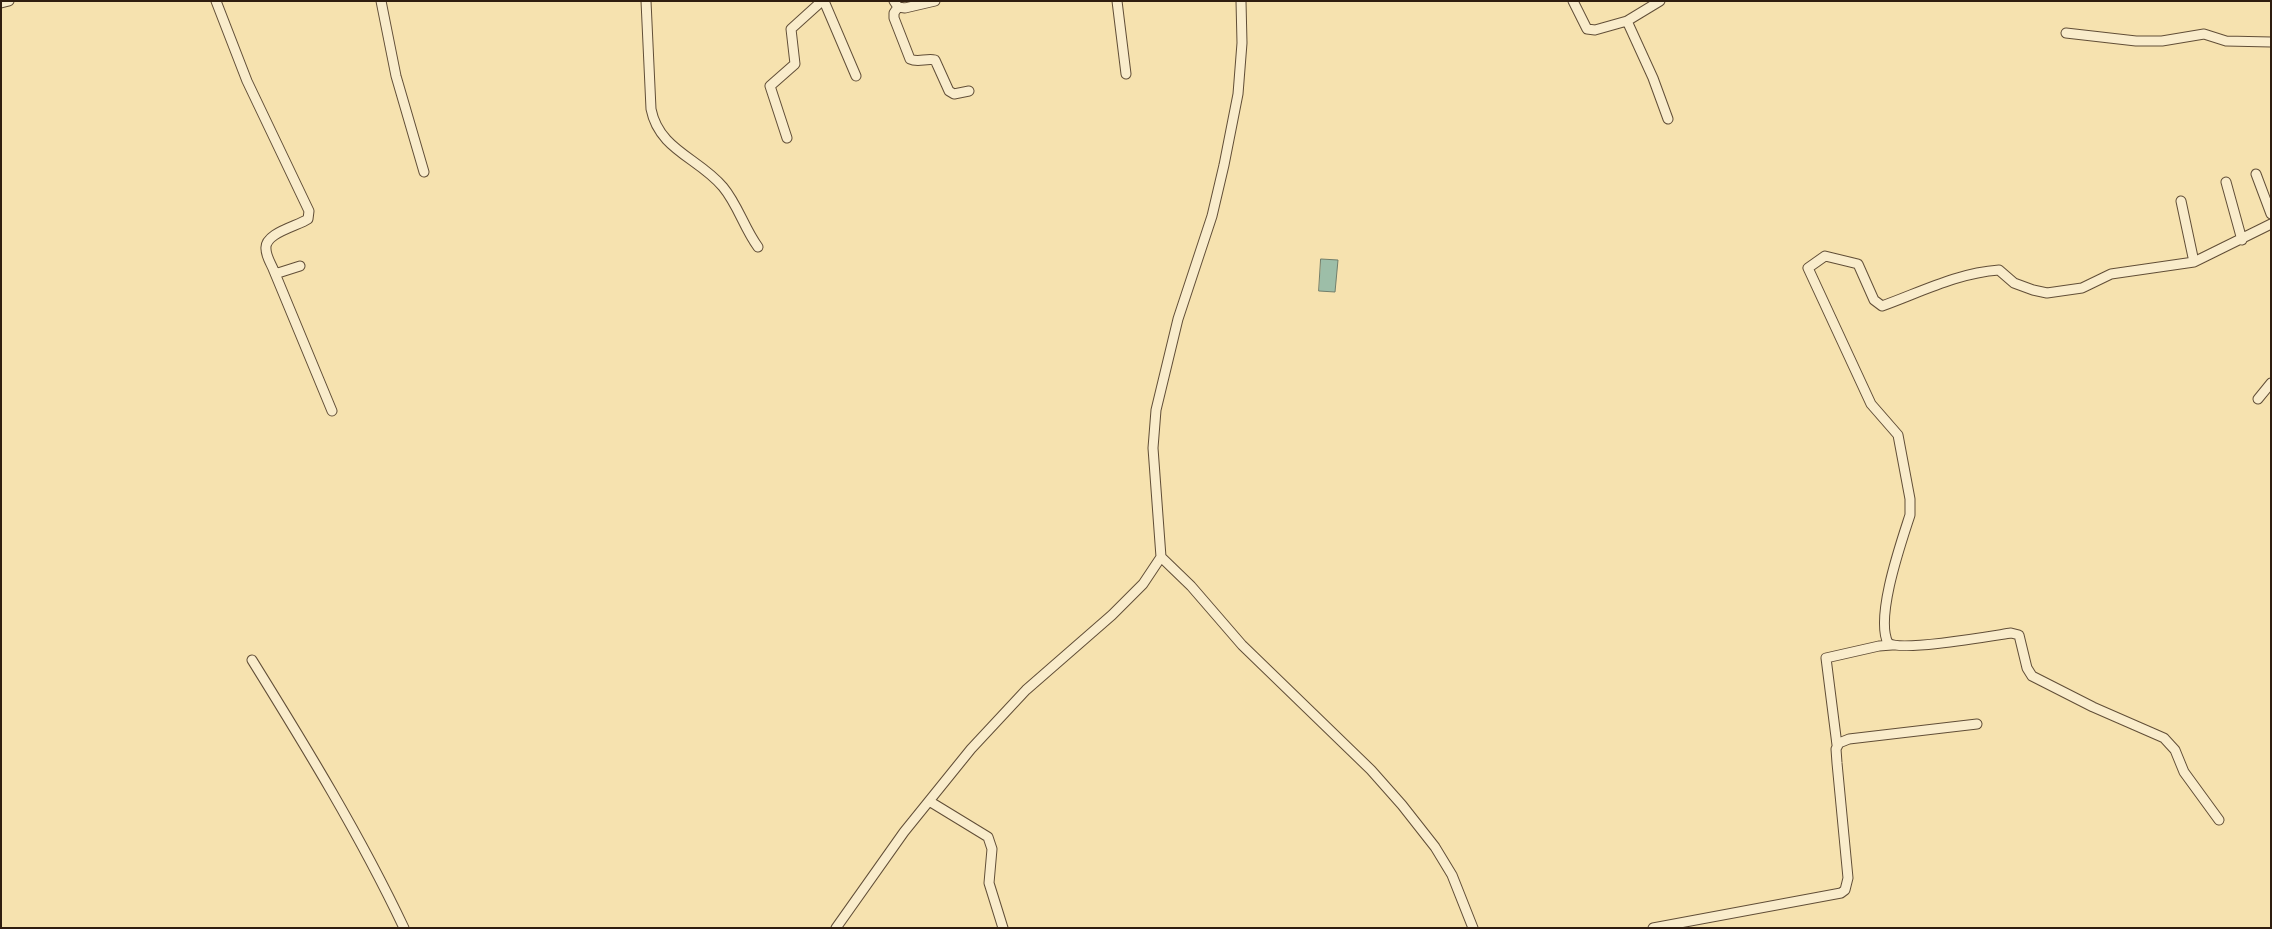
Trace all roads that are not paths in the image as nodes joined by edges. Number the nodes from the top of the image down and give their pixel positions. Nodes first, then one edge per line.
1 (9, 1) edge
2 (216, 1) edge
3 (381, 1) edge
4 (646, 1) edge
5 (823, 1) edge
6 (935, 1) edge
7 (1117, 1) edge
8 (1241, 1) edge
9 (1573, 1) edge
10 (1660, 1) edge
11 (1, 3) edge
12 (896, 4) edge
13 (1627, 21) junction
14 (2066, 33) dead end
15 (2271, 42) edge
16 (1126, 74) dead end
17 (856, 76) dead end
18 (969, 92) dead end
19 (1668, 119) dead end
20 (787, 138) dead end
21 (424, 172) dead end
22 (2256, 174) dead end
23 (2226, 182) dead end
24 (2181, 201) dead end
25 (2271, 214) edge
26 (2271, 224) edge
27 (2242, 240) junction
28 (758, 247) dead end
29 (2194, 262) junction
30 (300, 266) dead end
31 (274, 272) junction
32 (2271, 383) edge
33 (2258, 398) dead end
34 (332, 411) dead end
35 (1161, 557) junction
36 (1892, 646) junction
37 (252, 660) dead end
38 (1977, 724) dead end
39 (1837, 745) junction
40 (929, 801) junction
41 (2219, 820) dead end
42 (404, 928) edge
43 (836, 928) edge
44 (1004, 928) edge
45 (1473, 928) edge
46 (1653, 928) edge

1 - 11 street
2 - 31 street
3 - 21 street
4 - 28 street
5 - 17 street
5 - 20 street
6 - 12 street
7 - 16 street
8 - 35 street
9 - 13 street
10 - 13 street
12 - 18 street
13 - 19 street
14 - 15 street
22 - 25 street
23 - 27 street
24 - 29 street
26 - 27 street
27 - 29 street
29 - 36 street
30 - 31 street
31 - 34 street
32 - 33 street
35 - 40 street
35 - 45 street
36 - 39 street
36 - 41 street
37 - 42 street
38 - 39 street
39 - 46 street
40 - 43 street
40 - 44 street

